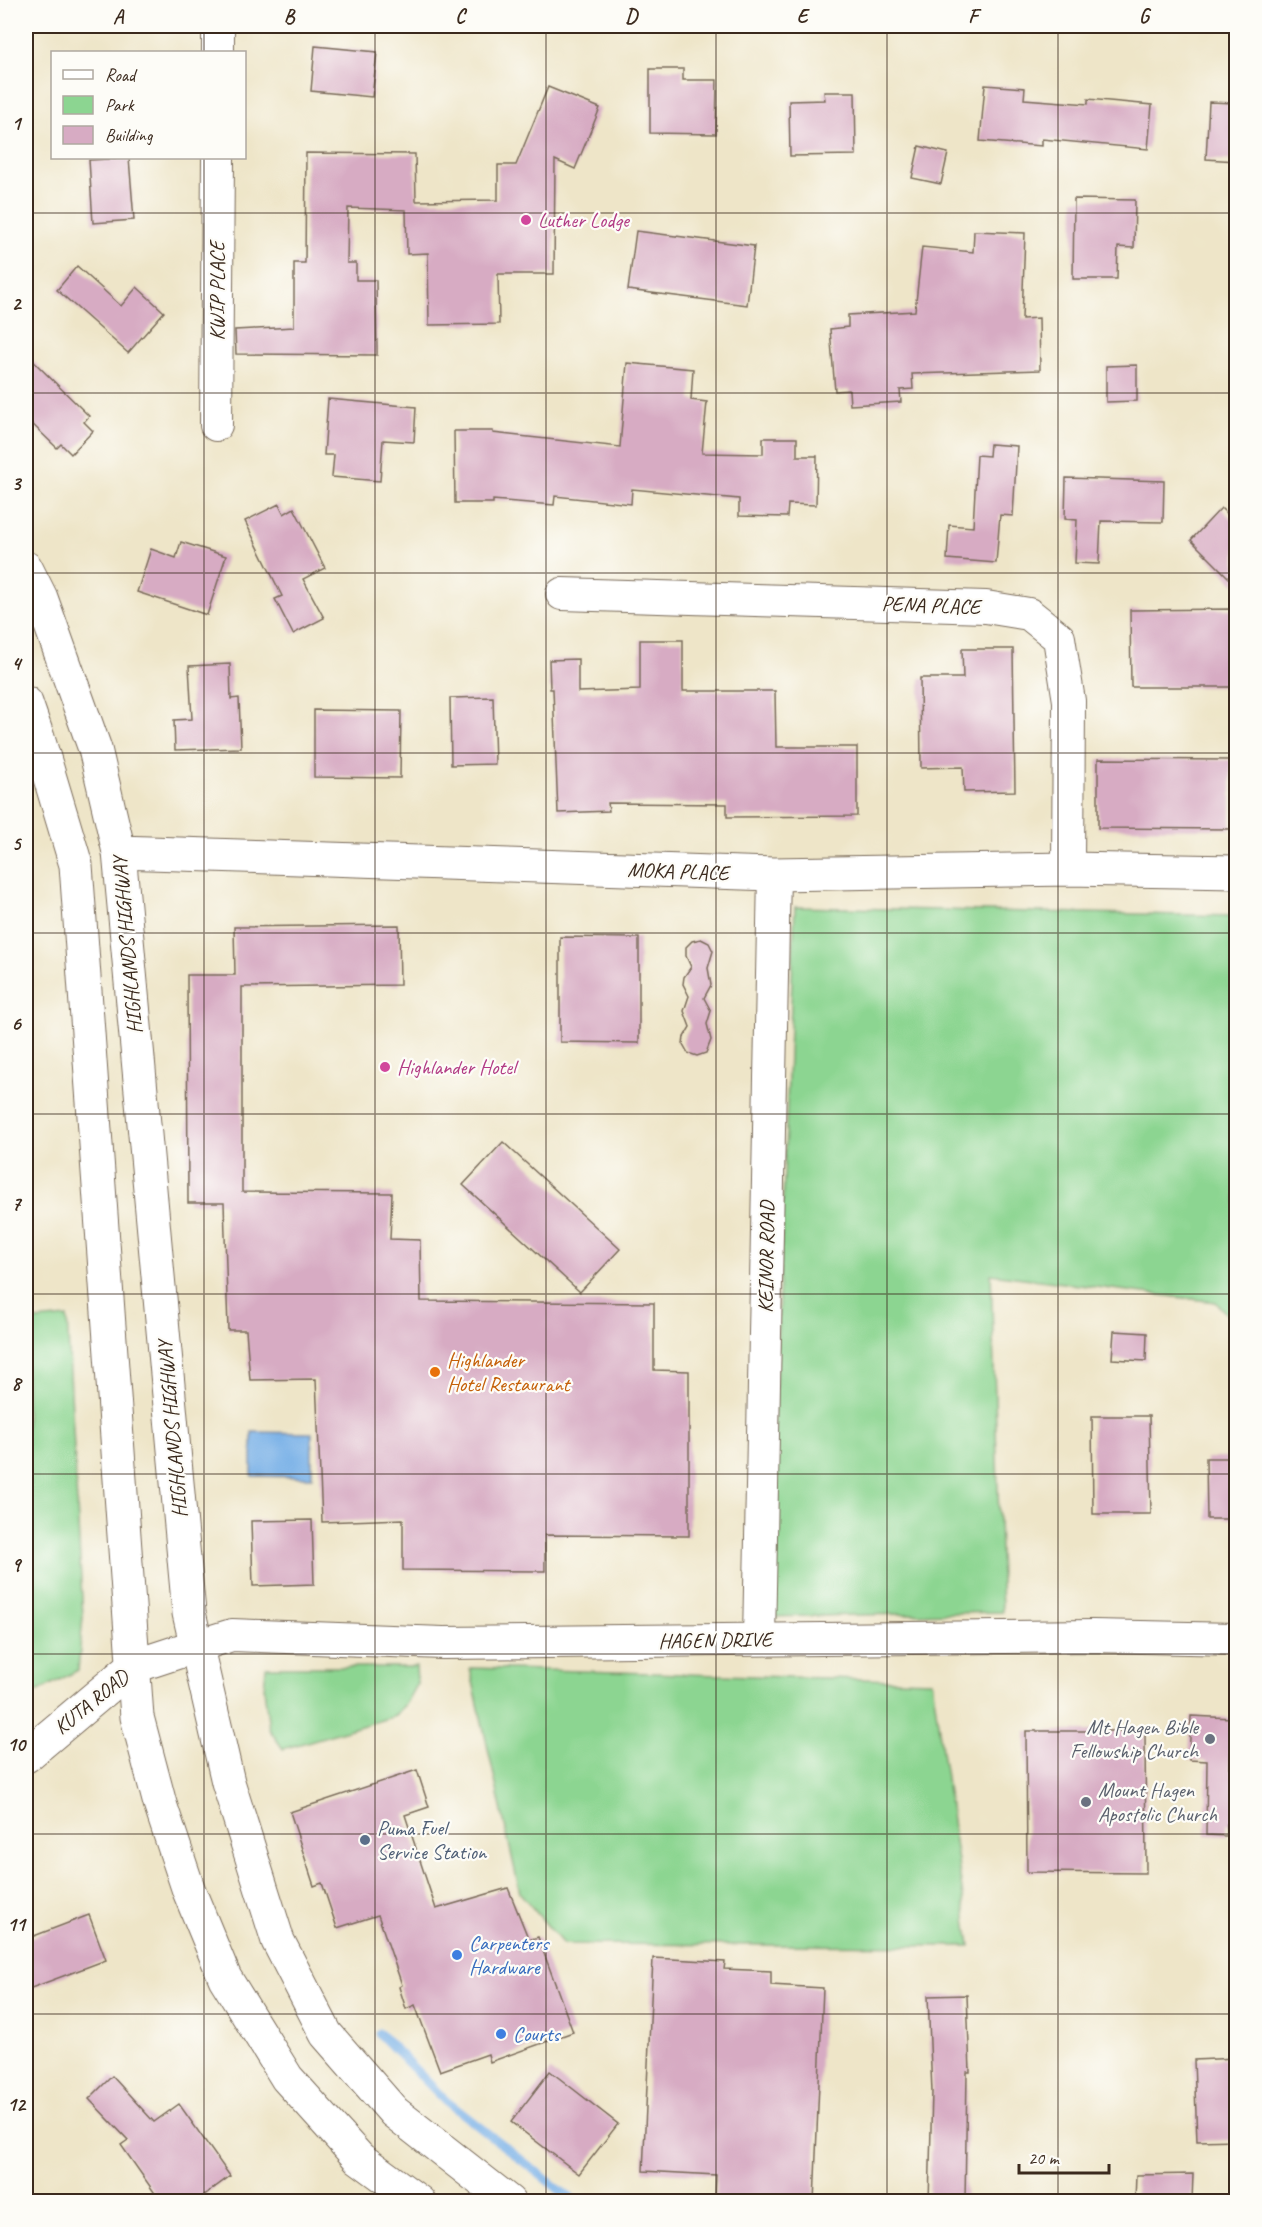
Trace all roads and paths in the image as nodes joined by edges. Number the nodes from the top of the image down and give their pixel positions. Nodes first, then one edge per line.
1 (218, 26) edge
2 (218, 51) edge
3 (218, 159) edge
4 (216, 425) dead end
5 (26, 568) edge
6 (562, 594) dead end
7 (26, 703) edge
8 (119, 852) junction
9 (1068, 869) junction
10 (1236, 872) edge
11 (774, 874) junction
12 (759, 1639) junction
13 (1236, 1639) edge
14 (196, 1646) junction
15 (132, 1667) junction
16 (26, 1756) edge
17 (419, 2202) edge
18 (509, 2202) edge

1 - 2 street
3 - 4 street, KWIP PLACE
5 - 8 main road, HIGHLANDS HIGHWAY
6 - 9 street, PENA PLACE
7 - 15 main road, HIGHLANDS HIGHWAY
8 - 11 main road, MOKA PLACE
8 - 14 main road, HIGHLANDS HIGHWAY
9 - 10 main road, MOKA PLACE
9 - 11 main road, MOKA PLACE
11 - 12 street, KEINOR ROAD
12 - 13 street, HAGEN DRIVE
12 - 14 street, HAGEN DRIVE
14 - 15 main road, KUTA ROAD
14 - 18 main road, HIGHLANDS HIGHWAY
15 - 16 main road, KUTA ROAD
15 - 17 main road, HIGHLANDS HIGHWAY

